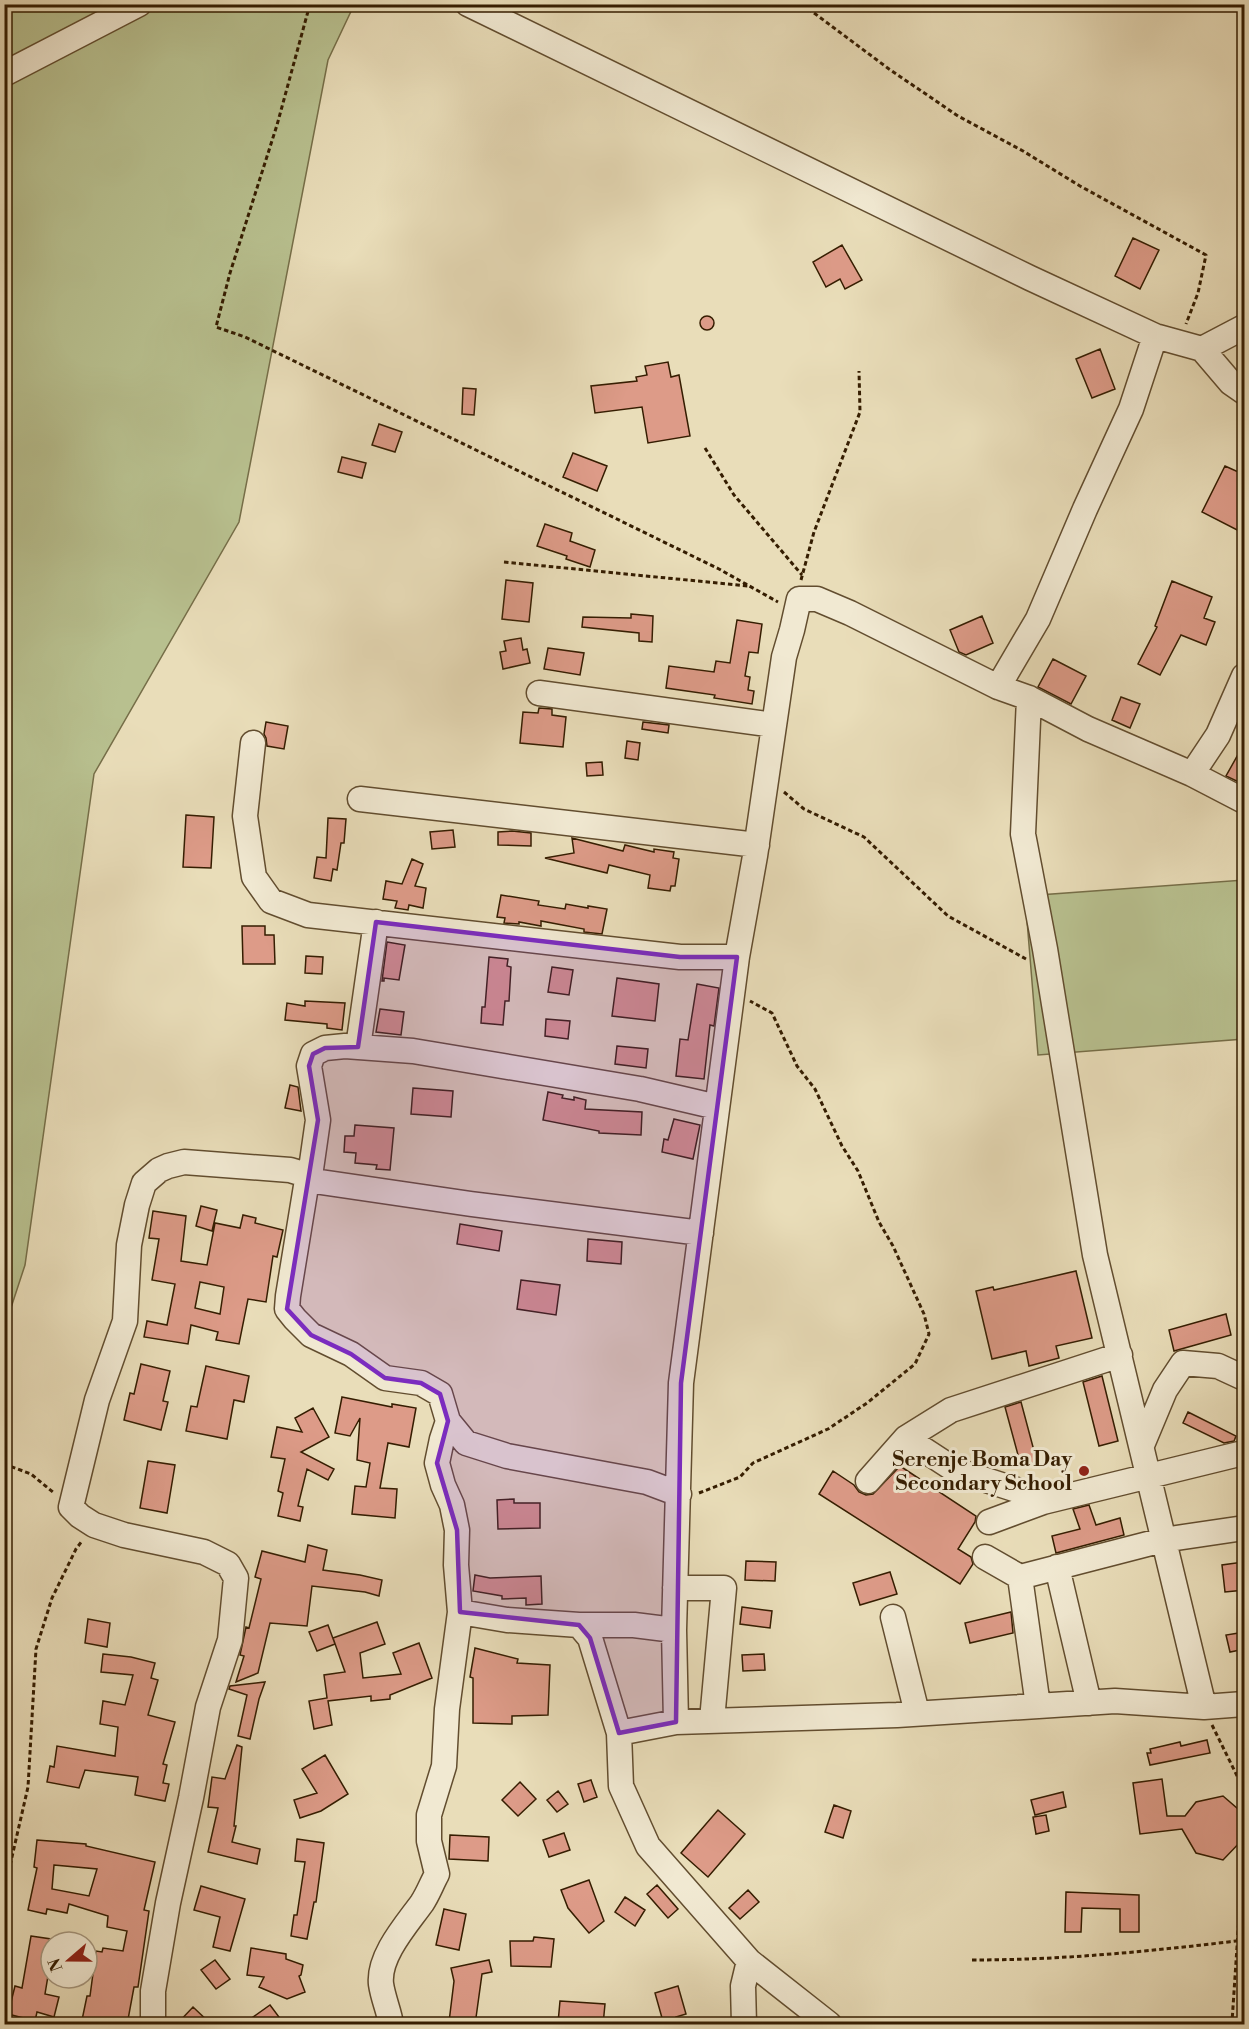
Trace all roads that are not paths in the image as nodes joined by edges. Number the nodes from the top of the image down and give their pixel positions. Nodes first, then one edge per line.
1 (139, 4) edge
2 (468, 4) edge
3 (4, 74) edge
4 (1245, 327) edge
5 (1155, 336) junction
6 (1191, 346) junction
7 (1245, 392) edge
8 (1245, 676) edge
9 (998, 687) junction
10 (539, 693) dead end
11 (1029, 698) junction
12 (774, 725) junction
13 (253, 743) dead end
14 (1192, 774) junction
15 (360, 799) dead end
16 (1245, 801) edge
17 (757, 845) junction
18 (376, 922) junction
19 (736, 957) junction
20 (358, 1047) junction
21 (717, 1107) junction
22 (309, 1178) junction
23 (701, 1233) junction
24 (1120, 1355) junction
25 (1245, 1378) edge
26 (448, 1421) junction
27 (906, 1438) junction
28 (1142, 1445) junction
29 (1239, 1454) dead end
30 (1149, 1476) junction
31 (868, 1481) dead end
32 (679, 1497) junction
33 (1042, 1502) junction
34 (989, 1522) dead end
35 (1245, 1528) edge
36 (1163, 1540) junction
37 (985, 1557) dead end
38 (1057, 1567) junction
39 (1020, 1577) junction
40 (675, 1588) junction
41 (460, 1612) junction
42 (893, 1617) dead end
43 (579, 1624) junction
44 (674, 1630) junction
45 (1089, 1703) junction
46 (1245, 1704) edge
47 (1038, 1706) junction
48 (1204, 1707) junction
49 (917, 1713) junction
50 (712, 1720) junction
51 (676, 1722) junction
52 (619, 1733) junction
53 (749, 1961) junction
54 (153, 2025) edge
55 (391, 2025) edge
56 (744, 2025) edge
57 (829, 2025) edge

1 - 3 street
2 - 5 street
4 - 6 street
5 - 6 street
5 - 9 street
6 - 7 street
8 - 14 street
9 - 11 street
9 - 12 street
10 - 12 street
11 - 14 street
11 - 24 street
12 - 17 street
13 - 18 street
14 - 16 street
15 - 17 street
17 - 19 street
18 - 19 street
18 - 20 street
19 - 21 street
20 - 21 street
20 - 22 street
21 - 23 street
22 - 23 street
22 - 26 street
22 - 54 street
23 - 32 street
24 - 27 street
24 - 28 street
25 - 28 street
26 - 32 street
26 - 41 street
27 - 31 street
27 - 33 street
28 - 30 street
29 - 30 street
30 - 33 street
30 - 36 street
32 - 40 street
33 - 34 street
35 - 36 street
36 - 38 street
36 - 48 street
37 - 39 street
38 - 39 street
38 - 45 street
39 - 47 street
40 - 44 street
40 - 50 street
41 - 43 street
41 - 55 street
42 - 49 street
43 - 44 street
43 - 52 street
44 - 51 street
45 - 47 street
45 - 48 street
46 - 48 street
47 - 49 street
49 - 50 street
50 - 51 street
51 - 52 street
52 - 53 street
53 - 56 street
53 - 57 street

